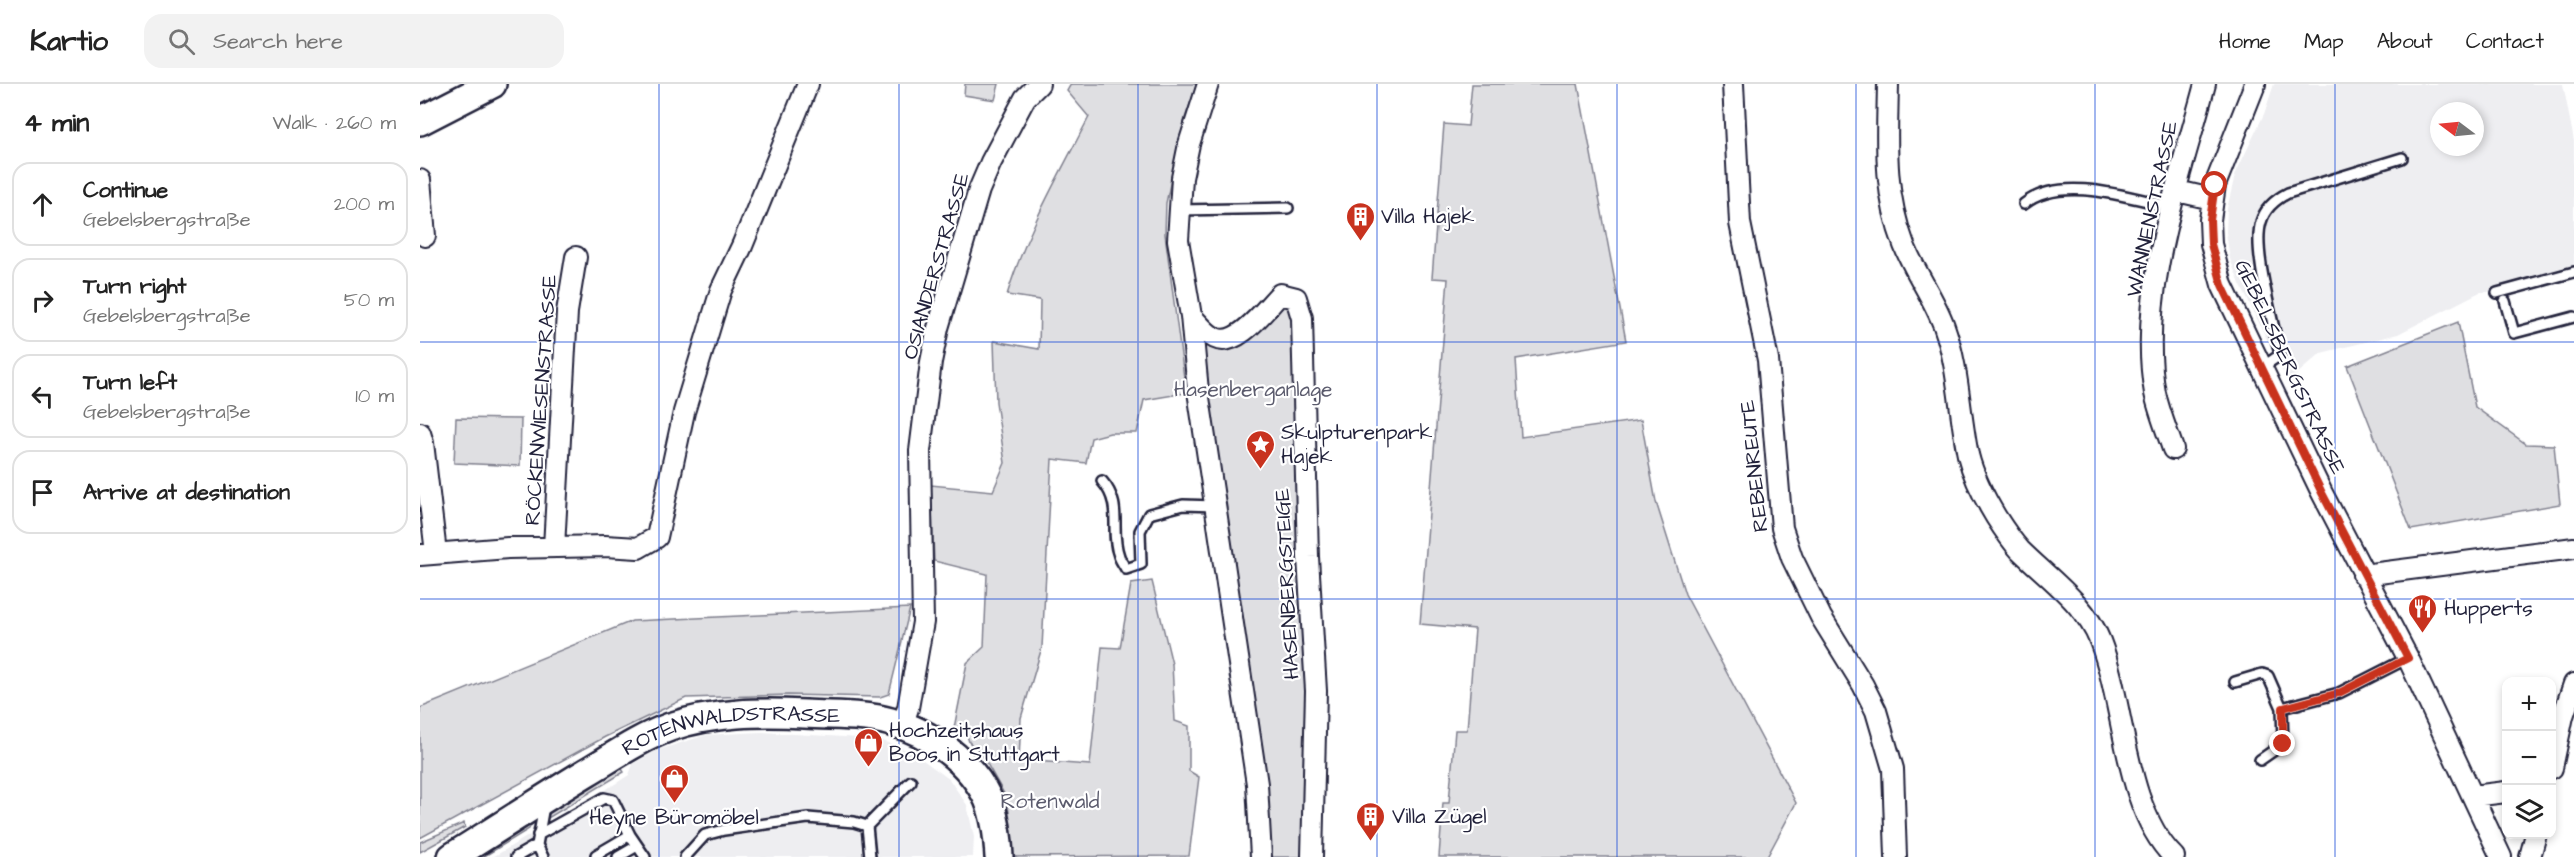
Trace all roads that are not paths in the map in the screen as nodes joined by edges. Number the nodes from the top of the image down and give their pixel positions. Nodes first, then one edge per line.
1 (492, 84) edge
2 (808, 84) edge
3 (1039, 84) edge
4 (1208, 84) edge
5 (1733, 84) edge
6 (1888, 84) edge
7 (2205, 84) edge
8 (2255, 84) edge
9 (420, 121) edge
10 (2402, 158) dead end
11 (420, 180) edge
12 (2175, 199) junction
13 (2212, 199) junction
14 (2024, 204) dead end
15 (1288, 207) dead end
16 (1179, 210) junction
17 (425, 236) dead end
18 (576, 257) dead end
19 (2574, 272) edge
20 (2497, 293) dead end
21 (2505, 301) dead end
22 (1191, 316) junction
23 (2574, 317) edge
24 (2261, 368) junction
25 (420, 433) edge
26 (2173, 450) dead end
27 (1102, 481) dead end
28 (1216, 506) junction
29 (554, 547) junction
30 (2574, 548) edge
31 (428, 554) edge
32 (2364, 575) junction
33 (2408, 658) junction
34 (2235, 682) dead end
35 (2574, 684) edge
36 (2283, 708) junction
37 (902, 726) junction
38 (2556, 749) edge
39 (2260, 760) dead end
40 (911, 781) dead end
41 (2502, 792) edge
42 (2473, 796) junction
43 (545, 798) junction
44 (867, 826) junction
45 (538, 835) junction
46 (630, 835) junction
47 (2535, 839) edge
48 (537, 845) junction
49 (637, 846) junction
50 (596, 855) dead end
51 (452, 857) edge
52 (516, 857) edge
53 (543, 857) edge
54 (618, 857) edge
55 (645, 857) edge
56 (685, 857) edge
57 (870, 857) edge
58 (999, 857) edge
59 (1261, 857) edge
60 (1312, 857) edge
61 (1896, 857) edge
62 (2174, 857) edge
63 (2501, 857) edge
64 (2530, 857) edge

1 - 9 main road
2 - 29 street, RÖCKENWIESENSTRASSE
3 - 37 street, OSIANDERSTRASSE
4 - 16 street
5 - 61 street, REBENREUTE
6 - 62 street
7 - 12 street, WANNENSTRASSE
8 - 13 street, GEBELSBERGSTRASSE
10 - 24 lane
11 - 17 street
12 - 13 street
12 - 14 lane
12 - 26 street, WANNENSTRASSE
13 - 24 street, GEBELSBERGSTRASSE
15 - 16 lane
16 - 22 street
18 - 29 street, RÖCKENWIESENSTRASSE
19 - 20 lane
21 - 23 lane
22 - 28 street
22 - 60 street, HASENBERGSTEIGE
24 - 32 street, GEBELSBERGSTRASSE
25 - 31 street
27 - 28 lane
28 - 59 street
29 - 31 street, RÖCKENWIESENSTRASSE
30 - 32 street
32 - 33 street, GEBELSBERGSTRASSE
33 - 36 lane
33 - 42 street, GEBELSBERGSTRASSE
34 - 36 lane
35 - 38 street
36 - 39 lane
37 - 43 main road, ROTENWALDSTRASSE
37 - 58 main road, ROTENWALDSTRASSE
40 - 44 lane
41 - 42 street
42 - 63 street, GEBELSBERGSTRASSE
43 - 45 lane
43 - 51 main road, ROTENWALDSTRASSE
44 - 56 lane
44 - 57 lane
45 - 46 lane
45 - 48 lane
46 - 49 lane
46 - 50 lane
47 - 64 street
48 - 52 lane
48 - 53 lane
49 - 54 lane
49 - 55 lane

